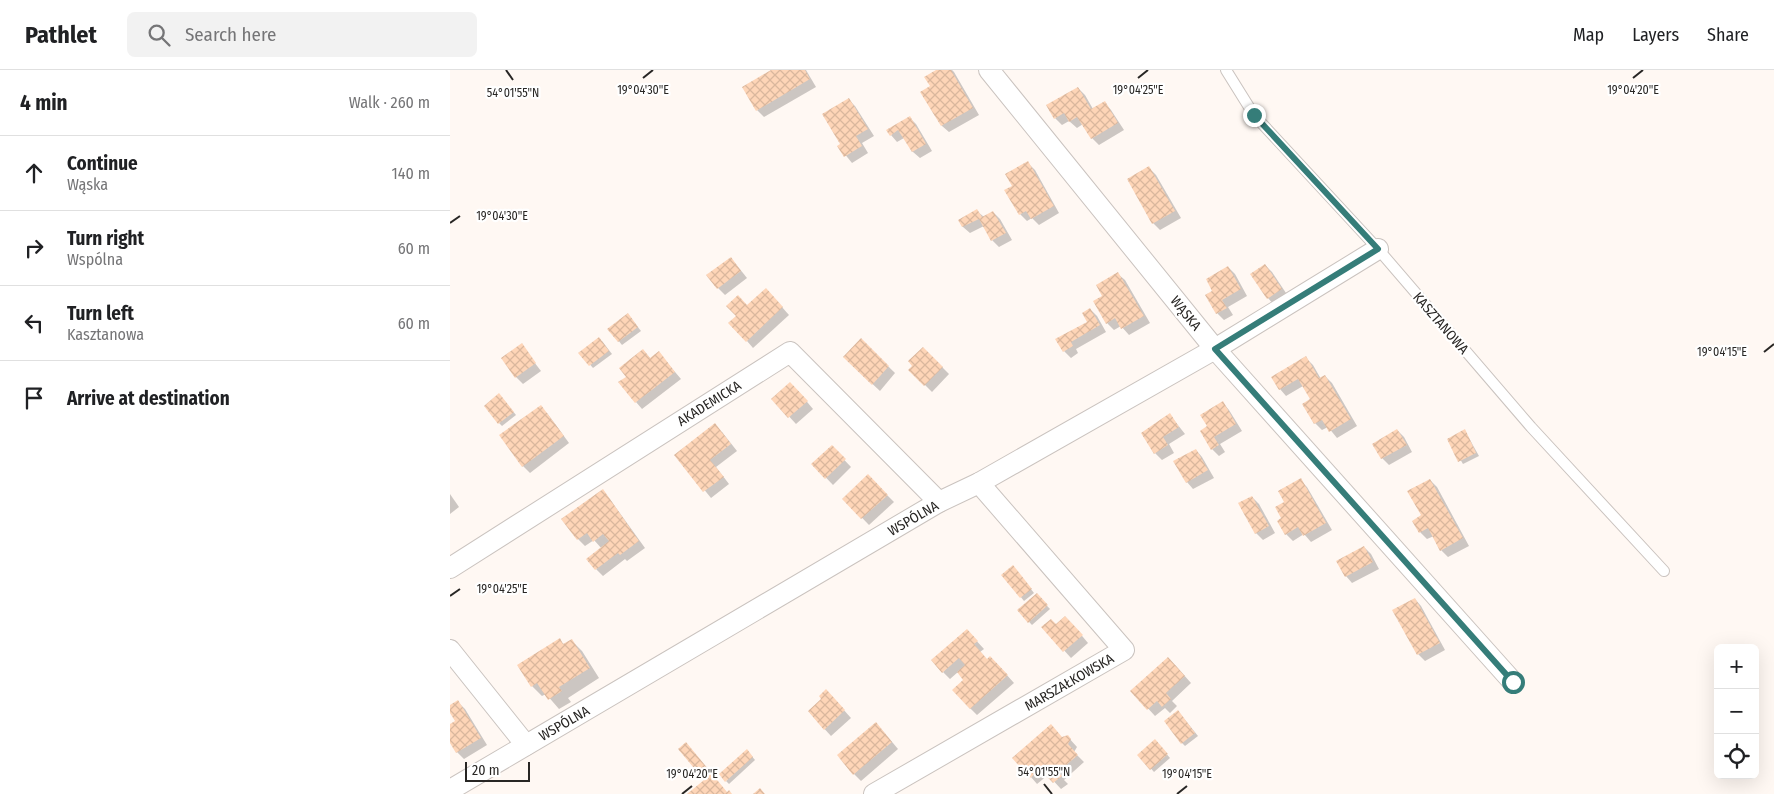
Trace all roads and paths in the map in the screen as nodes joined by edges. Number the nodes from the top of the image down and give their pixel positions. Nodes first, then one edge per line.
1 (989, 70) edge
2 (1226, 70) edge
3 (1378, 249) junction
4 (1215, 349) junction
5 (979, 483) junction
6 (939, 502) junction
7 (450, 568) edge
8 (1664, 571) dead end
9 (450, 650) edge
10 (1513, 682) dead end
11 (526, 745) junction
12 (450, 790) edge
13 (874, 794) edge

1 - 4 street, WĄSKA
2 - 3 lane, KASZTANOWA
3 - 4 street, WSPÓLNA
3 - 8 lane, KASZTANOWA
4 - 5 street, WSPÓLNA
4 - 10 street, WĄSKA
5 - 6 street, WSPÓLNA
5 - 13 street, MARSZAŁKOWSKA
6 - 7 street, AKADEMICKA
6 - 11 street, WSPÓLNA
9 - 11 street
11 - 12 street, WSPÓLNA

